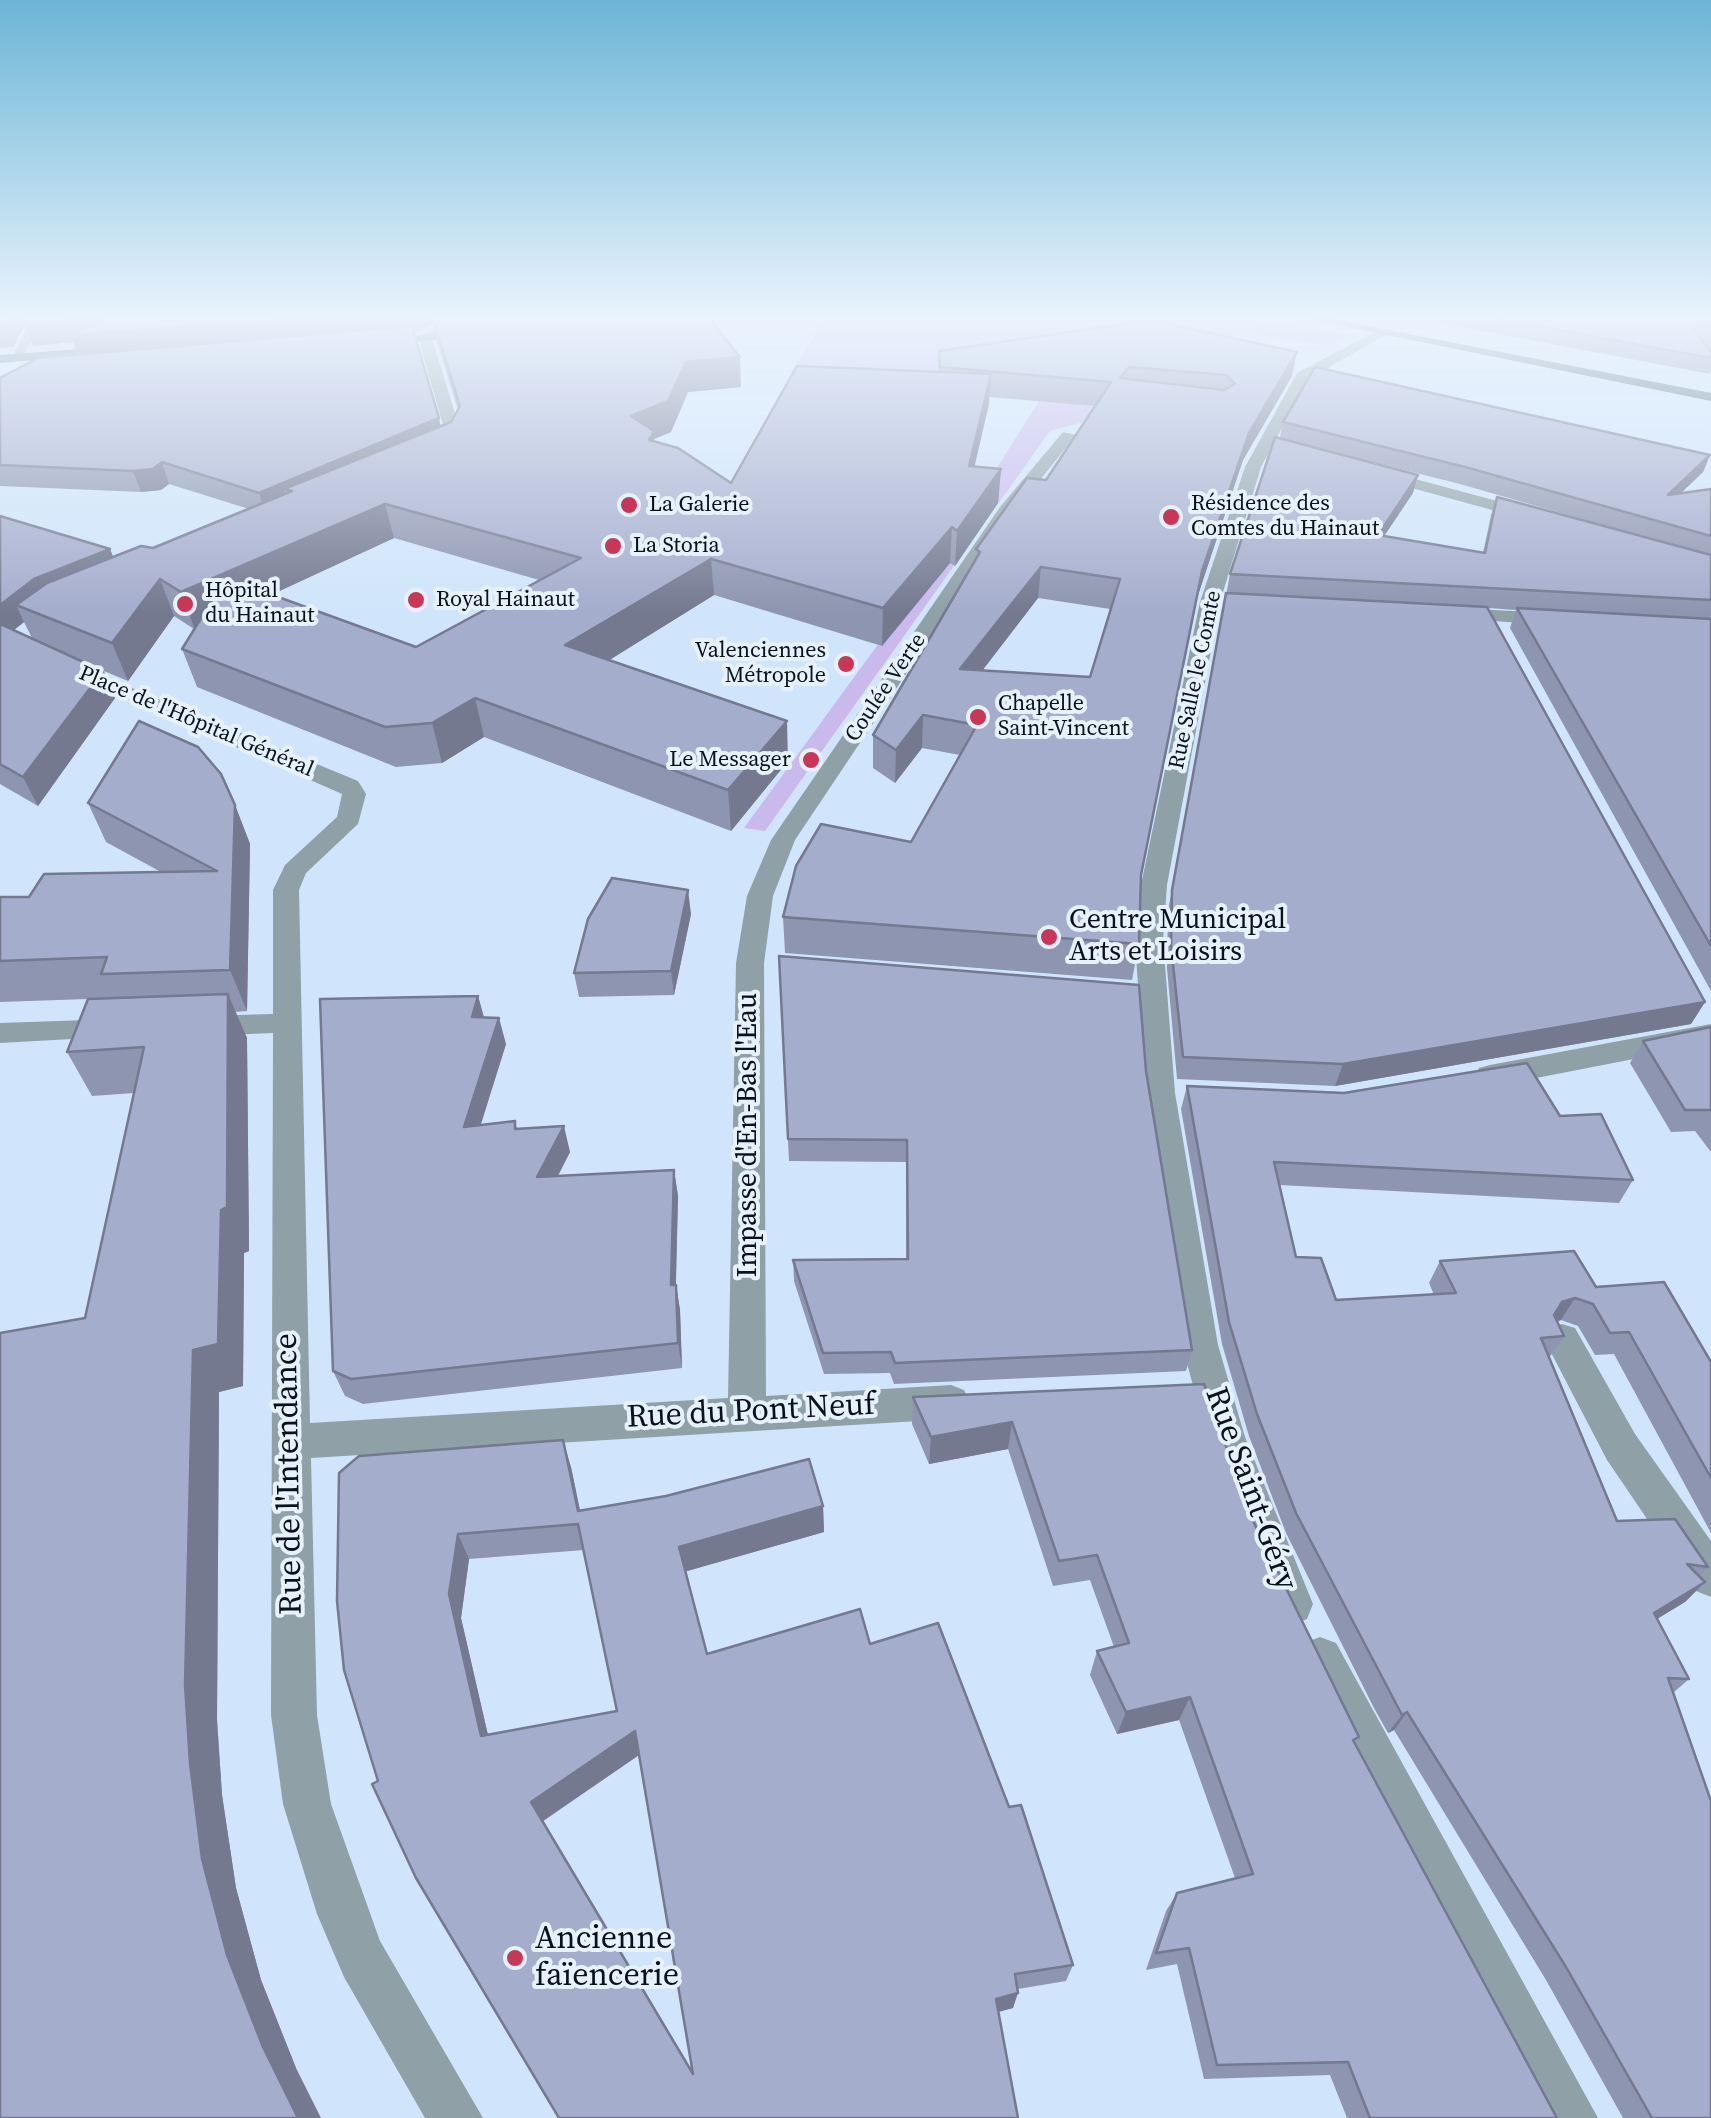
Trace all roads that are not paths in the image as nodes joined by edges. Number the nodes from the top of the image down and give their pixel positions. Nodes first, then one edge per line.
1 (448, 415) edge
2 (1287, 415) edge
3 (1068, 435) dead end
4 (423, 460) edge
5 (1358, 468) edge
6 (1544, 520) edge
7 (1430, 613) edge
8 (1489, 616) junction
9 (1572, 620) edge
10 (1507, 649) edge
11 (47, 659) edge
12 (349, 819) joint
13 (750, 963) junction
14 (788, 966) edge
15 (285, 1022) junction
16 (1708, 1022) edge
17 (0, 1034) edge
18 (1456, 1082) edge
19 (1160, 1093) junction
20 (1198, 1095) edge
21 (1562, 1340) edge
22 (996, 1400) edge
23 (747, 1411) junction
24 (288, 1442) junction
25 (1711, 1576) edge
26 (456, 2118) edge
27 (1571, 2118) edge

1 - 4 street
2 - 19 street, Rue Salle le Comte
3 - 13 street, Coulée Verte
5 - 6 street
7 - 8 street
8 - 9 street
8 - 10 street
11 - 12 street, Place de l'Hôpital Général
12 - 15 street, Rue de l'Intendance
13 - 14 street, Impasse d'En-Bas l'Eau
13 - 23 street, Impasse d'En-Bas l'Eau
15 - 17 street
15 - 24 street, Rue de l'Intendance
16 - 18 street
19 - 20 street
19 - 27 street, Rue Saint-Géry
21 - 25 street
22 - 23 street, Rue du Pont Neuf
23 - 24 street, Rue du Pont Neuf
24 - 26 street, Rue de l'Intendance

